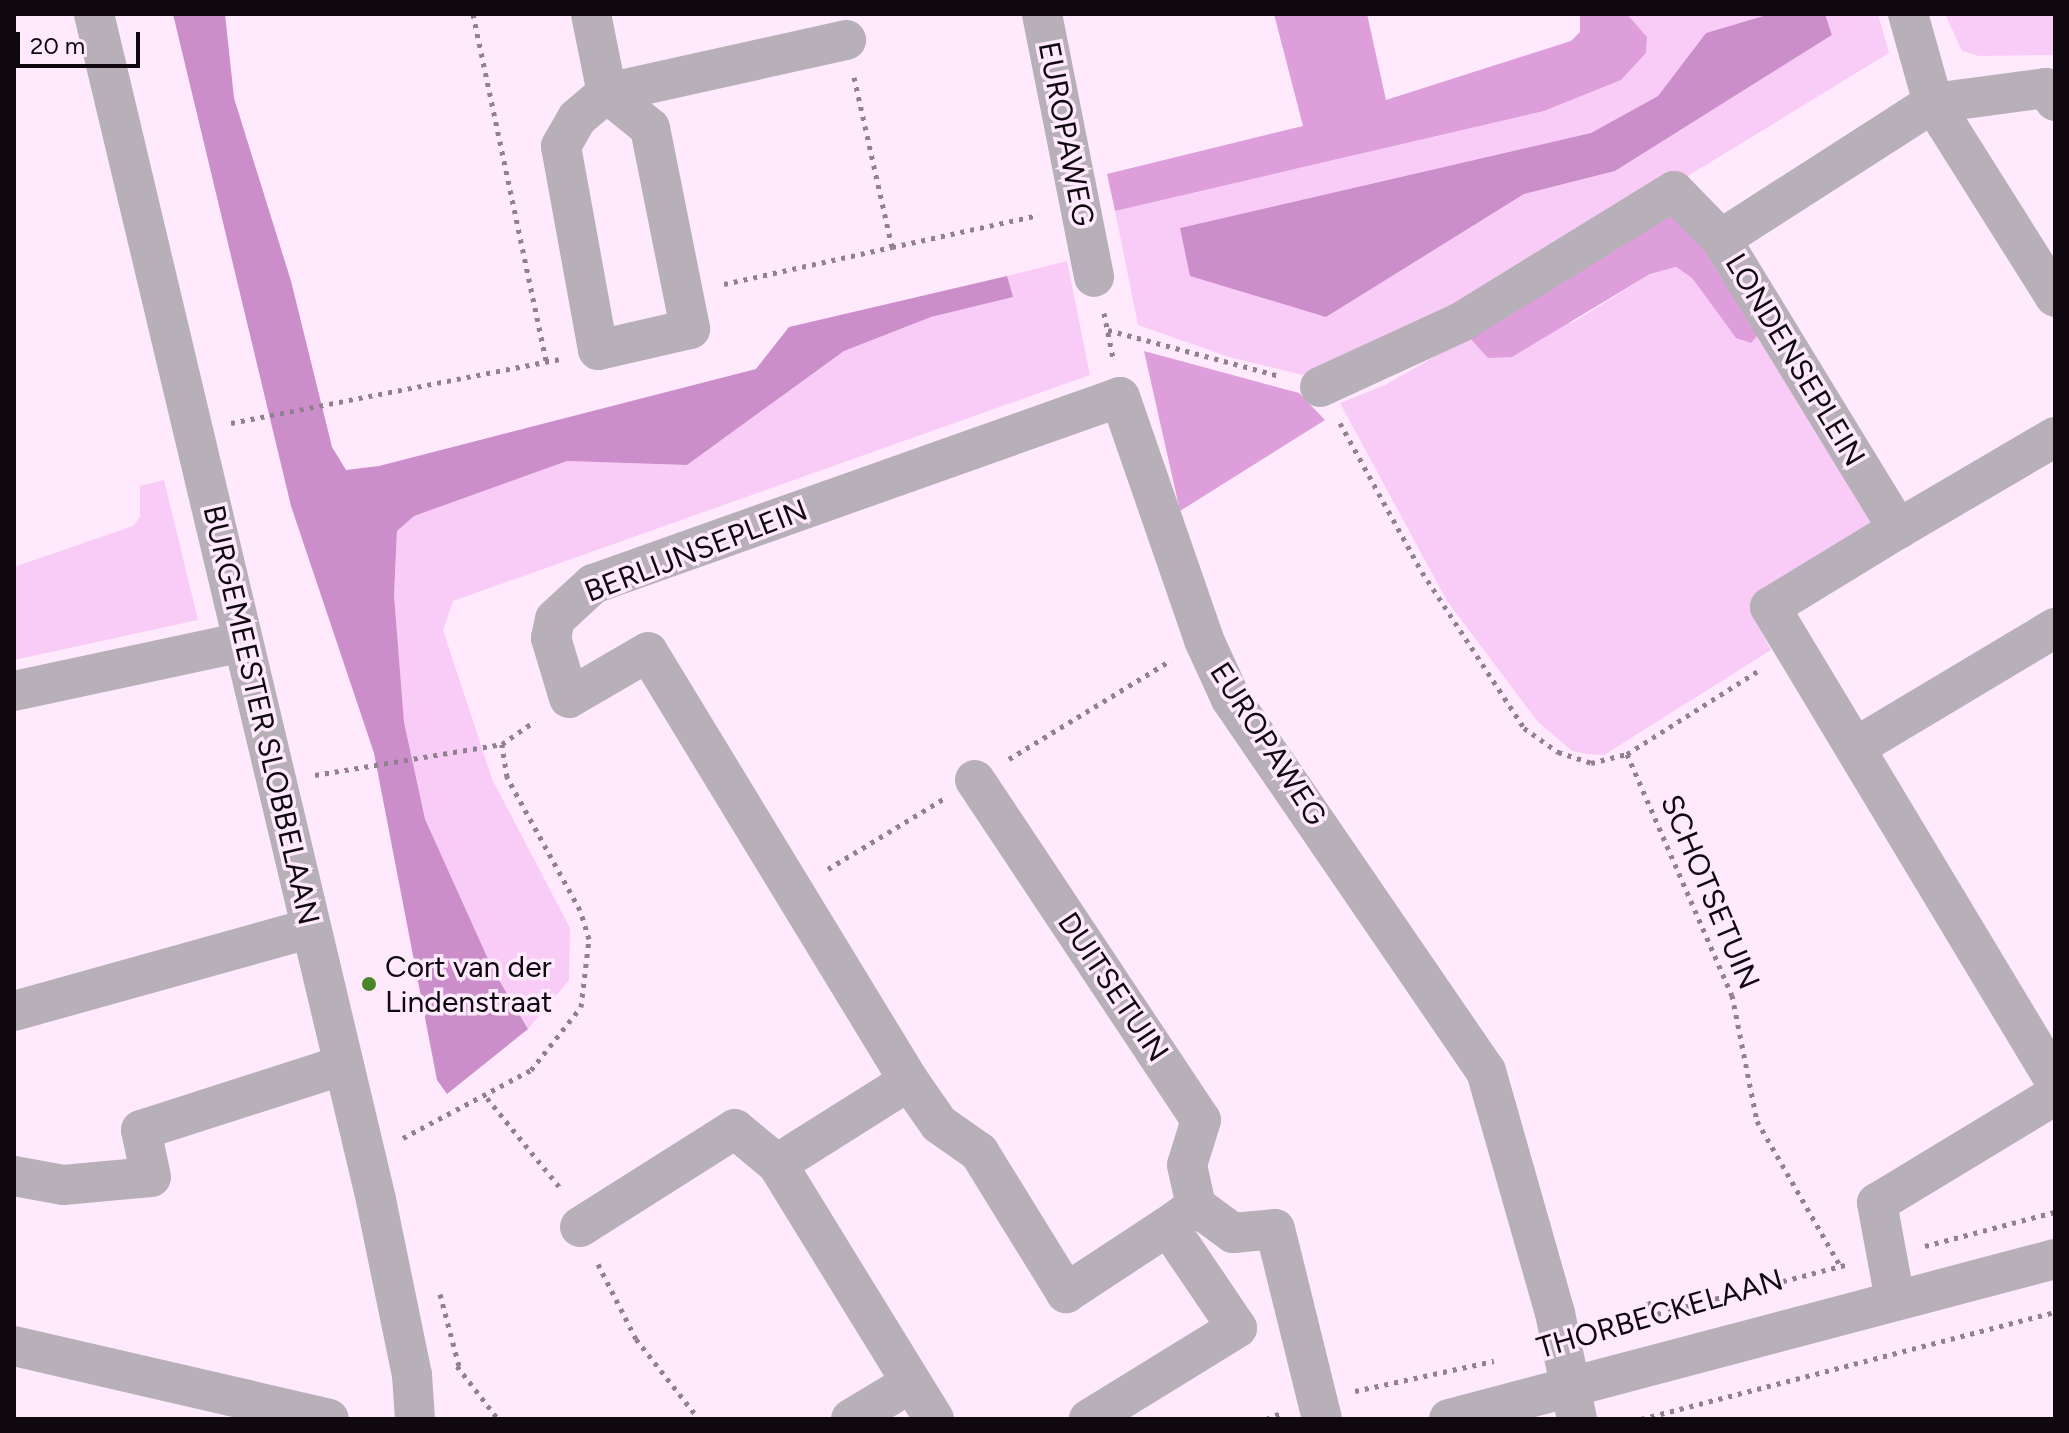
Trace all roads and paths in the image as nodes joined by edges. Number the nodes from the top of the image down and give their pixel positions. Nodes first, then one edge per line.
1 (94, 14) edge
2 (473, 14) edge
3 (591, 14) edge
4 (1042, 14) edge
5 (1908, 14) edge
6 (846, 40) joint
7 (607, 93) junction
8 (2055, 101) edge
9 (1933, 103) junction
10 (1080, 206) junction
11 (1721, 239) junction
12 (892, 247) junction
13 (1094, 277) joint
14 (683, 293) junction
15 (2055, 297) edge
16 (1108, 330) junction
17 (598, 350) junction
18 (546, 361) junction
19 (1320, 387) junction
20 (1120, 397) junction
21 (250, 420) dead end
22 (2055, 437) edge
23 (1898, 529) junction
24 (2055, 628) edge
25 (243, 642) junction
26 (1796, 647) junction
27 (14, 691) edge
28 (569, 698) junction
29 (502, 744) junction
30 (1856, 747) junction
31 (1627, 754) junction
32 (345, 768) dead end
33 (975, 780) dead end
34 (311, 928) junction
35 (14, 1011) edge
36 (344, 1065) junction
37 (909, 1081) junction
38 (2055, 1081) edge
39 (2055, 1095) edge
40 (365, 1156) junction
41 (777, 1164) junction
42 (14, 1176) edge
43 (2055, 1212) edge
44 (1182, 1216) junction
45 (580, 1227) dead end
46 (1884, 1257) junction
47 (2055, 1259) edge
48 (1840, 1266) junction
49 (1880, 1304) junction
50 (2055, 1312) edge
51 (1561, 1341) junction
52 (14, 1346) edge
53 (1498, 1360) dead end
54 (412, 1375) junction
55 (911, 1383) junction
56 (1572, 1404) edge
57 (1320, 1409) edge
58 (329, 1419) edge
59 (415, 1419) edge
60 (498, 1419) edge
61 (851, 1419) edge
62 (934, 1419) edge
63 (1089, 1419) edge
64 (1266, 1419) edge
65 (1449, 1419) edge
66 (1641, 1419) edge

1 - 25 street, BURGEMEESTER SLOBBELAAN
2 - 18 path
3 - 7 street
4 - 10 street, EUROPAWEG
5 - 9 street
6 - 7 street
6 - 12 path
7 - 14 street
7 - 17 street
8 - 9 street
9 - 11 street, LONDENSEPLEIN
9 - 15 street
10 - 12 path
10 - 13 street, EUROPAWEG
11 - 19 street
11 - 23 street, LONDENSEPLEIN
12 - 14 path
13 - 16 path
14 - 17 street
16 - 19 path
16 - 20 path
17 - 18 path
18 - 21 path
19 - 31 path
20 - 28 street, BERLIJNSEPLEIN
20 - 51 street, EUROPAWEG
22 - 23 street
23 - 26 street
24 - 30 street
25 - 27 street
25 - 34 street, BURGEMEESTER SLOBBELAAN
26 - 30 street
26 - 31 path
28 - 29 path
28 - 37 street
29 - 32 path
29 - 40 path
30 - 38 street
31 - 48 path, SCHOTSETUIN
33 - 44 street, DUITSETUIN
34 - 35 street
34 - 36 street, BURGEMEESTER SLOBBELAAN
36 - 40 street, BURGEMEESTER SLOBBELAAN
36 - 42 street
37 - 41 street
37 - 44 street
39 - 46 street
40 - 54 street, BURGEMEESTER SLOBBELAAN
41 - 45 street
41 - 55 street
43 - 46 path, THORBECKELAAN
44 - 57 street
44 - 63 street, DUITSETUIN
46 - 48 path, THORBECKELAAN
46 - 49 street
47 - 49 street, THORBECKELAAN
48 - 49 path, SCHOTSETUIN
48 - 51 path, THORBECKELAAN
49 - 56 street, THORBECKELAAN
50 - 66 path
51 - 56 street, EUROPAWEG
52 - 58 street
53 - 57 path, THORBECKELAAN
54 - 59 street, BURGEMEESTER SLOBBELAAN
54 - 60 path
55 - 61 street
55 - 62 street
56 - 65 street, THORBECKELAAN
57 - 64 path, THORBECKELAAN

